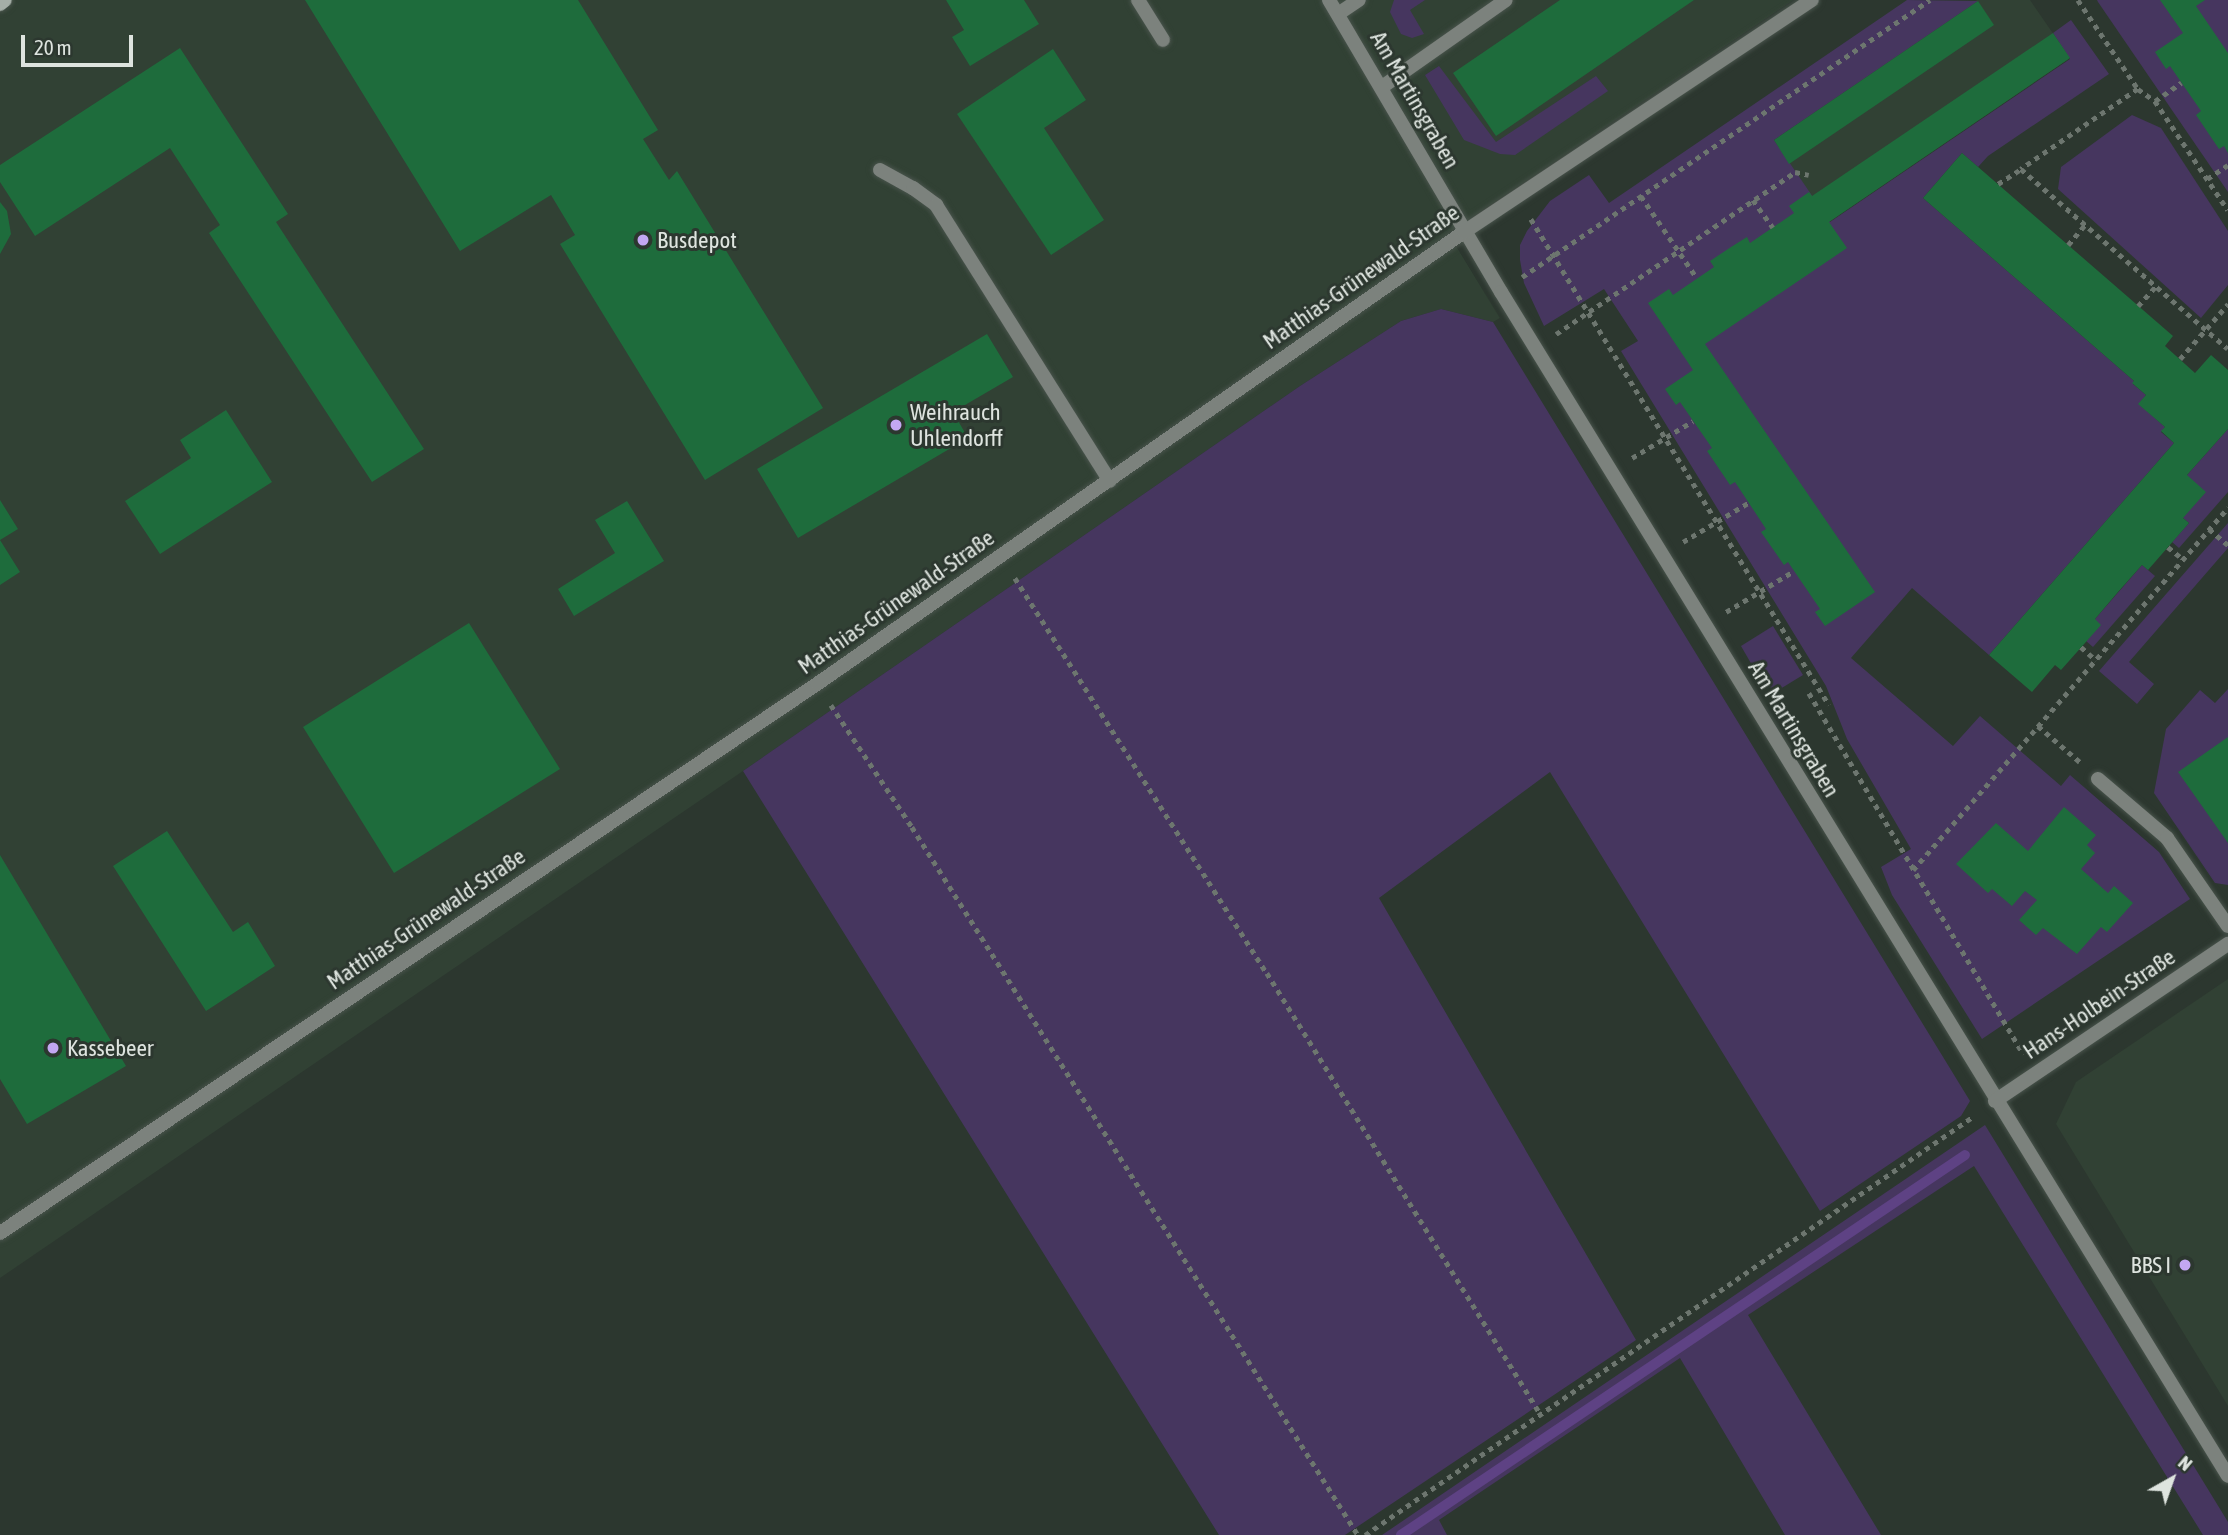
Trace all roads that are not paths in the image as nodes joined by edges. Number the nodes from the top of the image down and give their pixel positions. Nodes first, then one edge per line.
1 (5, 0) edge
2 (1138, 0) edge
3 (1329, 0) edge
4 (1359, 0) edge
5 (1506, 0) edge
6 (1812, 0) edge
7 (0, 4) edge
8 (1338, 14) junction
9 (1163, 40) dead end
10 (1382, 87) junction
11 (880, 170) dead end
12 (1464, 232) junction
13 (1110, 481) junction
14 (2098, 779) road end
15 (2228, 926) edge
16 (2228, 944) edge
17 (1995, 1101) junction
18 (0, 1233) edge
19 (2228, 1476) edge

1 - 7 main road
2 - 9 street
3 - 8 street, Am Martinsgraben
4 - 8 street
5 - 10 street
6 - 12 street, Matthias-Grünewald-Straße
8 - 10 street, Am Martinsgraben
10 - 12 street, Am Martinsgraben
11 - 13 street
12 - 13 street, Matthias-Grünewald-Straße
12 - 17 street, Am Martinsgraben
13 - 18 street, Matthias-Grünewald-Straße
14 - 15 street
16 - 17 street, Hans-Holbein-Straße
17 - 19 street, Am Martinsgraben

